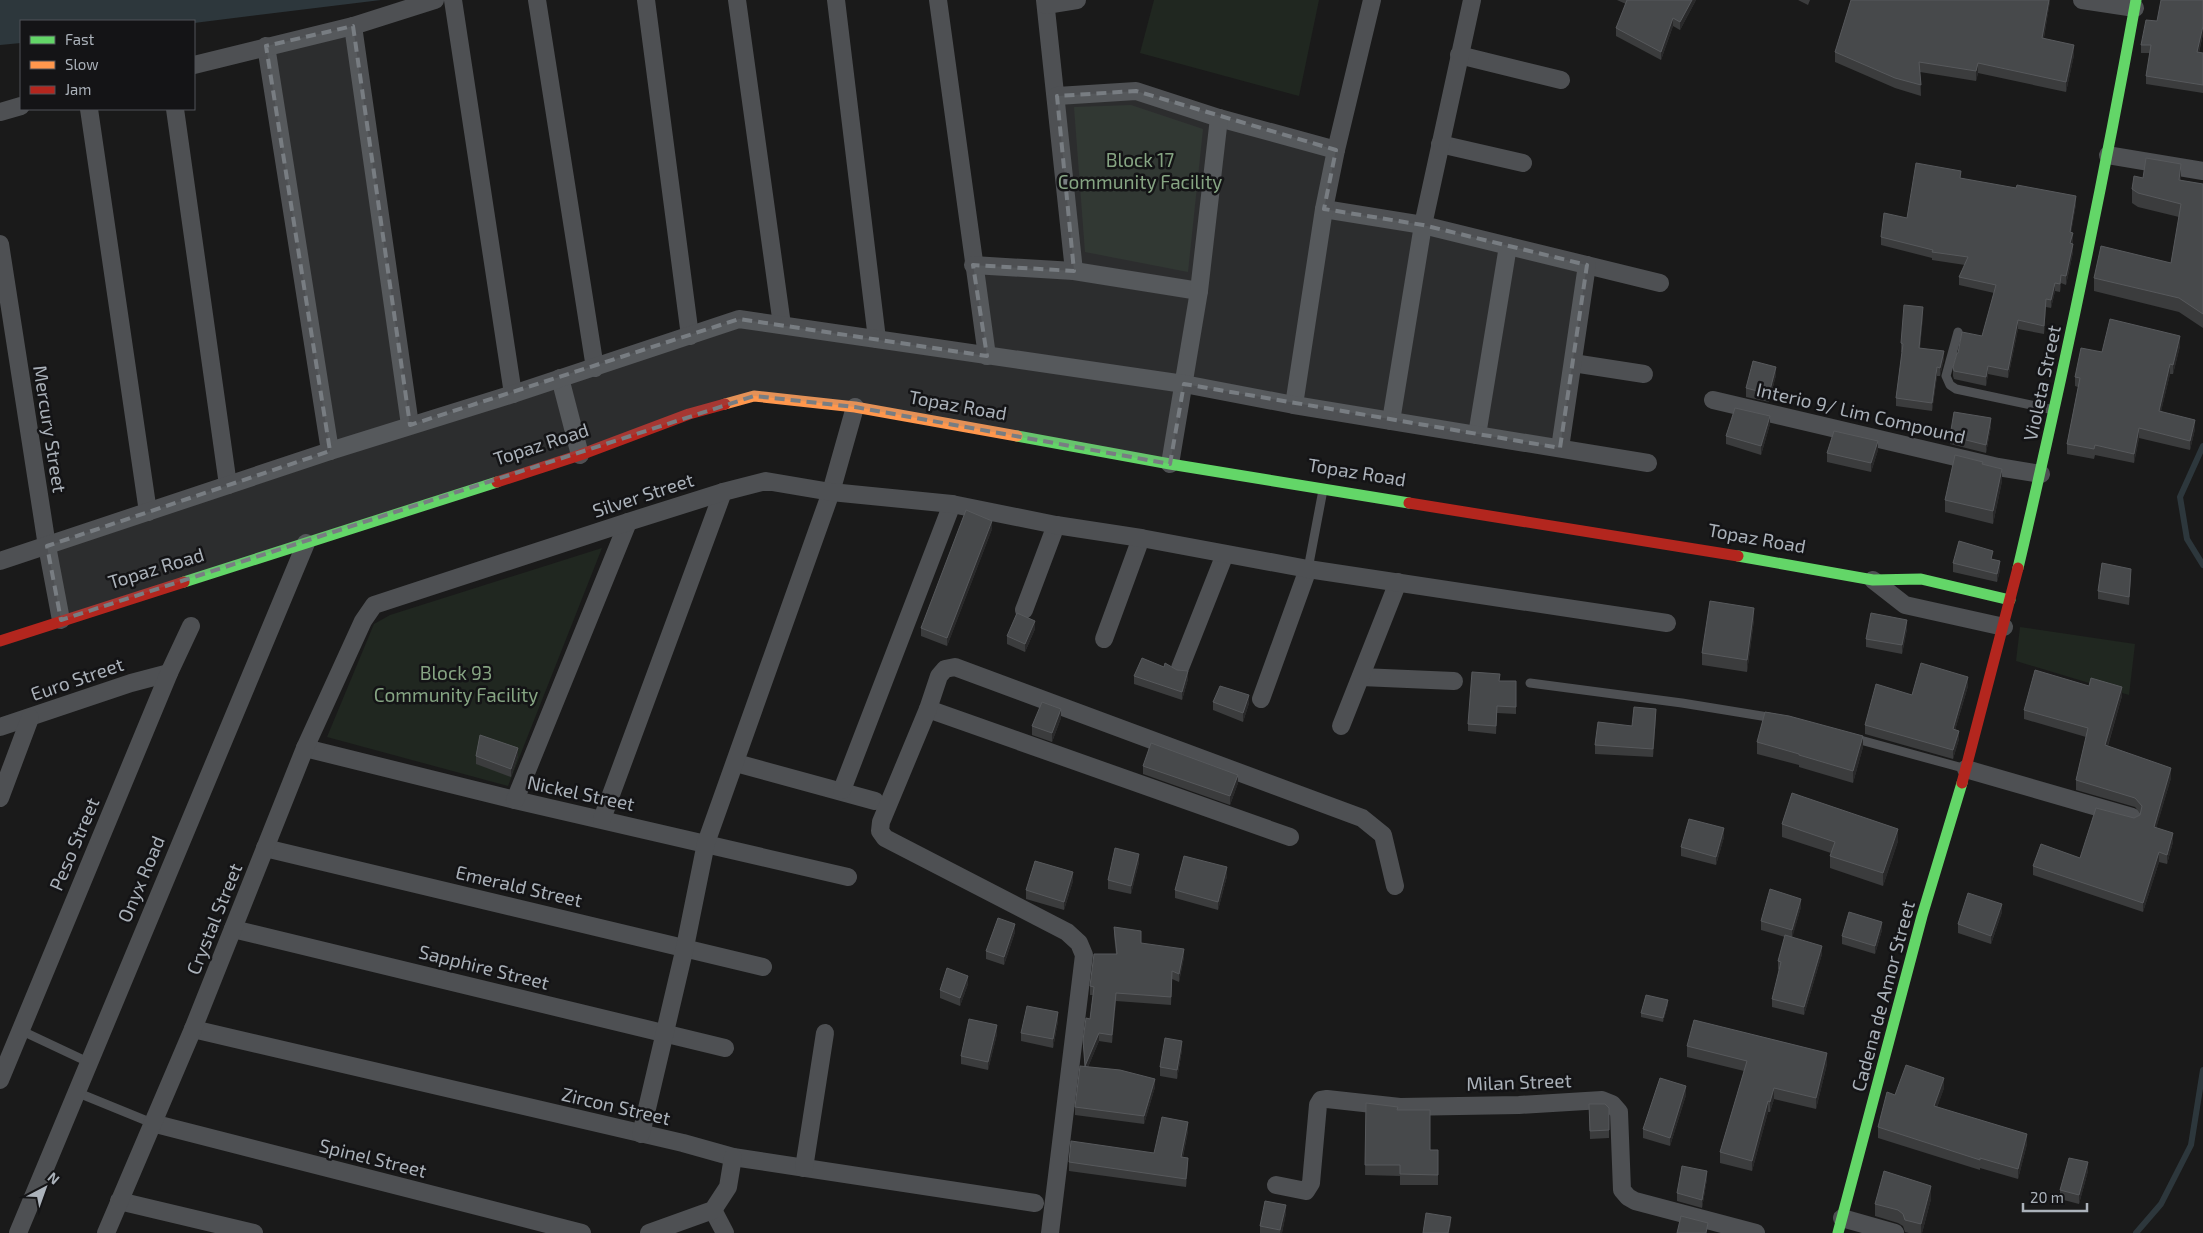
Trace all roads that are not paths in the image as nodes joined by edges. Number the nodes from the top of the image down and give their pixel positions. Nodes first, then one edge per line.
1 (434, 0) edge
2 (453, 0) edge
3 (537, 0) edge
4 (646, 0) edge
5 (737, 0) edge
6 (836, 0) edge
7 (938, 0) edge
8 (1077, 0) edge
9 (1372, 0) edge
10 (1472, 0) edge
11 (2082, 0) edge
12 (1046, 3) edge
13 (2136, 4) edge
14 (353, 26) junction
15 (266, 46) junction
16 (1459, 55) junction
17 (195, 65) edge
18 (1561, 80) dead end
19 (1056, 96) junction
20 (20, 106) edge
21 (89, 110) edge
22 (175, 110) edge
23 (0, 112) edge
24 (1219, 118) junction
25 (1440, 144) junction
26 (1336, 150) junction
27 (2108, 155) junction
28 (1523, 163) dead end
29 (2203, 171) edge
30 (1324, 209) junction
31 (1423, 225) junction
32 (0, 244) edge
33 (1508, 246) junction
34 (973, 265) junction
35 (1587, 265) junction
36 (1074, 270) junction
37 (1660, 283) dead end
38 (1199, 291) junction
39 (782, 325) junction
40 (1958, 332) dead end
41 (690, 336) junction
42 (877, 340) junction
43 (986, 356) junction
44 (1573, 363) junction
45 (594, 368) junction
46 (1644, 374) dead end
47 (560, 378) junction
48 (1184, 384) junction
49 (513, 394) junction
50 (1713, 400) dead end
51 (1294, 405) junction
52 (855, 407) junction
53 (2055, 410) junction
54 (1392, 421) junction
55 (410, 426) junction
56 (1477, 435) junction
57 (1560, 448) junction
58 (330, 451) junction
59 (580, 455) junction
60 (1648, 462) dead end
61 (1170, 464) junction
62 (2041, 474) junction
63 (228, 485) junction
64 (1324, 488) junction
65 (723, 492) junction
66 (831, 492) junction
67 (952, 504) junction
68 (148, 512) junction
69 (628, 522) junction
70 (1056, 525) junction
71 (1141, 538) junction
72 (306, 543) junction
73 (47, 546) junction
74 (1225, 554) junction
75 (0, 561) edge
76 (1308, 569) junction
77 (1872, 580) junction
78 (1398, 582) junction
79 (2010, 600) junction
80 (1024, 610) dead end
81 (62, 620) junction
82 (363, 621) joint
83 (1667, 623) dead end
84 (191, 626) dead end
85 (2004, 628) junction
86 (1104, 638) dead end
87 (0, 641) edge
88 (1180, 668) edge
89 (169, 673) junction
90 (1360, 677) junction
91 (1454, 682) dead end
92 (1530, 683) dead end
93 (1261, 699) dead end
94 (928, 709) junction
95 (30, 718) junction
96 (1780, 719) edge
97 (1341, 726) dead end
98 (0, 727) edge
99 (1843, 735) edge
100 (305, 748) junction
101 (736, 763) junction
102 (1966, 769) junction
103 (842, 790) junction
104 (0, 798) edge
105 (515, 800) junction
106 (875, 801) dead end
107 (2132, 817) edge
108 (602, 819) junction
109 (1290, 837) dead end
110 (706, 843) junction
111 (266, 848) junction
112 (848, 877) dead end
113 (1395, 886) dead end
114 (233, 928) junction
115 (685, 947) junction
116 (763, 966) dead end
117 (192, 1029) junction
118 (20, 1030) junction
119 (665, 1033) junction
120 (825, 1033) dead end
121 (725, 1048) dead end
122 (88, 1062) junction
123 (0, 1080) edge
124 (76, 1092) junction
125 (152, 1123) junction
126 (641, 1134) junction
127 (733, 1157) junction
128 (804, 1168) junction
129 (1276, 1185) dead end
130 (119, 1201) junction
131 (1035, 1203) dead end
132 (713, 1210) junction
133 (1840, 1226) edge
134 (18, 1233) edge
135 (106, 1233) edge
136 (254, 1233) edge
137 (582, 1233) edge
138 (649, 1233) edge
139 (725, 1233) edge
140 (1050, 1233) edge
141 (1756, 1233) edge
142 (1895, 1233) edge

1 - 14 street
2 - 49 street
3 - 45 street
4 - 41 street
5 - 39 street
6 - 42 street
7 - 34 street
8 - 12 street
9 - 26 street
10 - 16 street
11 - 13 street
12 - 19 street
13 - 27 street, Violeta Street
14 - 15 street
14 - 55 street
15 - 17 street
15 - 58 street
16 - 18 street
16 - 25 street
19 - 24 street
19 - 36 street
20 - 23 street
21 - 68 street
22 - 63 street
24 - 26 street
24 - 38 street
25 - 28 street
25 - 31 street
26 - 30 street
27 - 29 street
27 - 53 street, Violeta Street
30 - 31 street
30 - 51 street
31 - 33 street
31 - 54 street
32 - 73 street, Mercury Street
33 - 35 street
33 - 56 street
34 - 36 street
34 - 43 street
35 - 37 street
35 - 44 street
36 - 38 street
38 - 48 street
39 - 41 street
39 - 42 street
40 - 53 lane
41 - 45 street
42 - 43 street
43 - 48 street
44 - 46 street
44 - 57 street
45 - 47 street
47 - 49 street
47 - 59 street
48 - 51 street
48 - 61 street
49 - 55 street
50 - 62 street, Interio 9/ Lim Compound
51 - 54 street
52 - 59 street, Topaz Road
52 - 61 street, Topaz Road
52 - 66 street
53 - 62 street, Violeta Street
54 - 56 street
55 - 58 street
56 - 57 street
57 - 60 street
58 - 63 street
59 - 72 street, Topaz Road
61 - 64 street, Topaz Road
62 - 79 street, Violeta Street
63 - 68 street
64 - 76 lane
64 - 77 street, Topaz Road
65 - 66 street, Silver Street
65 - 69 street, Silver Street
65 - 108 street
66 - 67 street, Silver Street
66 - 101 street
67 - 70 street, Silver Street
67 - 103 street
68 - 73 street
69 - 82 street, Silver Street
69 - 105 street
70 - 71 street, Silver Street
70 - 80 street
71 - 74 street, Silver Street
71 - 86 street
72 - 81 street, Topaz Road
72 - 122 street, Onyx Road
73 - 75 street
73 - 81 street, Mercury Street
74 - 76 street, Silver Street
74 - 88 street
76 - 78 street, Silver Street
76 - 93 street
77 - 79 street, Topaz Road
77 - 85 street, Topaz Road
78 - 83 street, Silver Street
78 - 90 street
79 - 85 street, Violeta Street
81 - 87 street, Topaz Road
82 - 100 street, Crystal Street
84 - 89 street, Peso Street
85 - 102 street, Violeta Street
89 - 95 street, Euro Street
89 - 118 street, Peso Street
90 - 91 street
90 - 97 street
92 - 96 lane
94 - 109 street
94 - 113 street
94 - 140 street
95 - 98 street, Euro Street
95 - 104 street
99 - 102 lane
100 - 105 street, Nickel Street
100 - 111 street, Crystal Street
101 - 103 street
101 - 110 street
102 - 107 street
102 - 133 street, Cadena de Amor Street
103 - 106 street
105 - 108 street, Nickel Street
108 - 110 street, Nickel Street
110 - 112 street, Nickel Street
110 - 115 street
111 - 114 street, Crystal Street
111 - 115 street, Emerald Street
114 - 117 street, Crystal Street
114 - 119 street, Sapphire Street
115 - 116 street, Emerald Street
115 - 119 street
117 - 125 street, Crystal Street
117 - 126 street, Zircon Street
118 - 122 lane
118 - 123 street, Peso Street
119 - 121 street, Sapphire Street
119 - 126 street
120 - 128 street
122 - 124 street, Onyx Road
124 - 125 lane
124 - 134 street, Onyx Road
125 - 130 street, Crystal Street
125 - 137 street, Spinel Street
126 - 127 street, Zircon Street
127 - 128 street, Zircon Street
127 - 132 street
128 - 131 street, Zircon Street
129 - 141 street, Milan Street
130 - 135 street, Crystal Street
130 - 136 street
132 - 138 street
132 - 139 street
133 - 142 street

